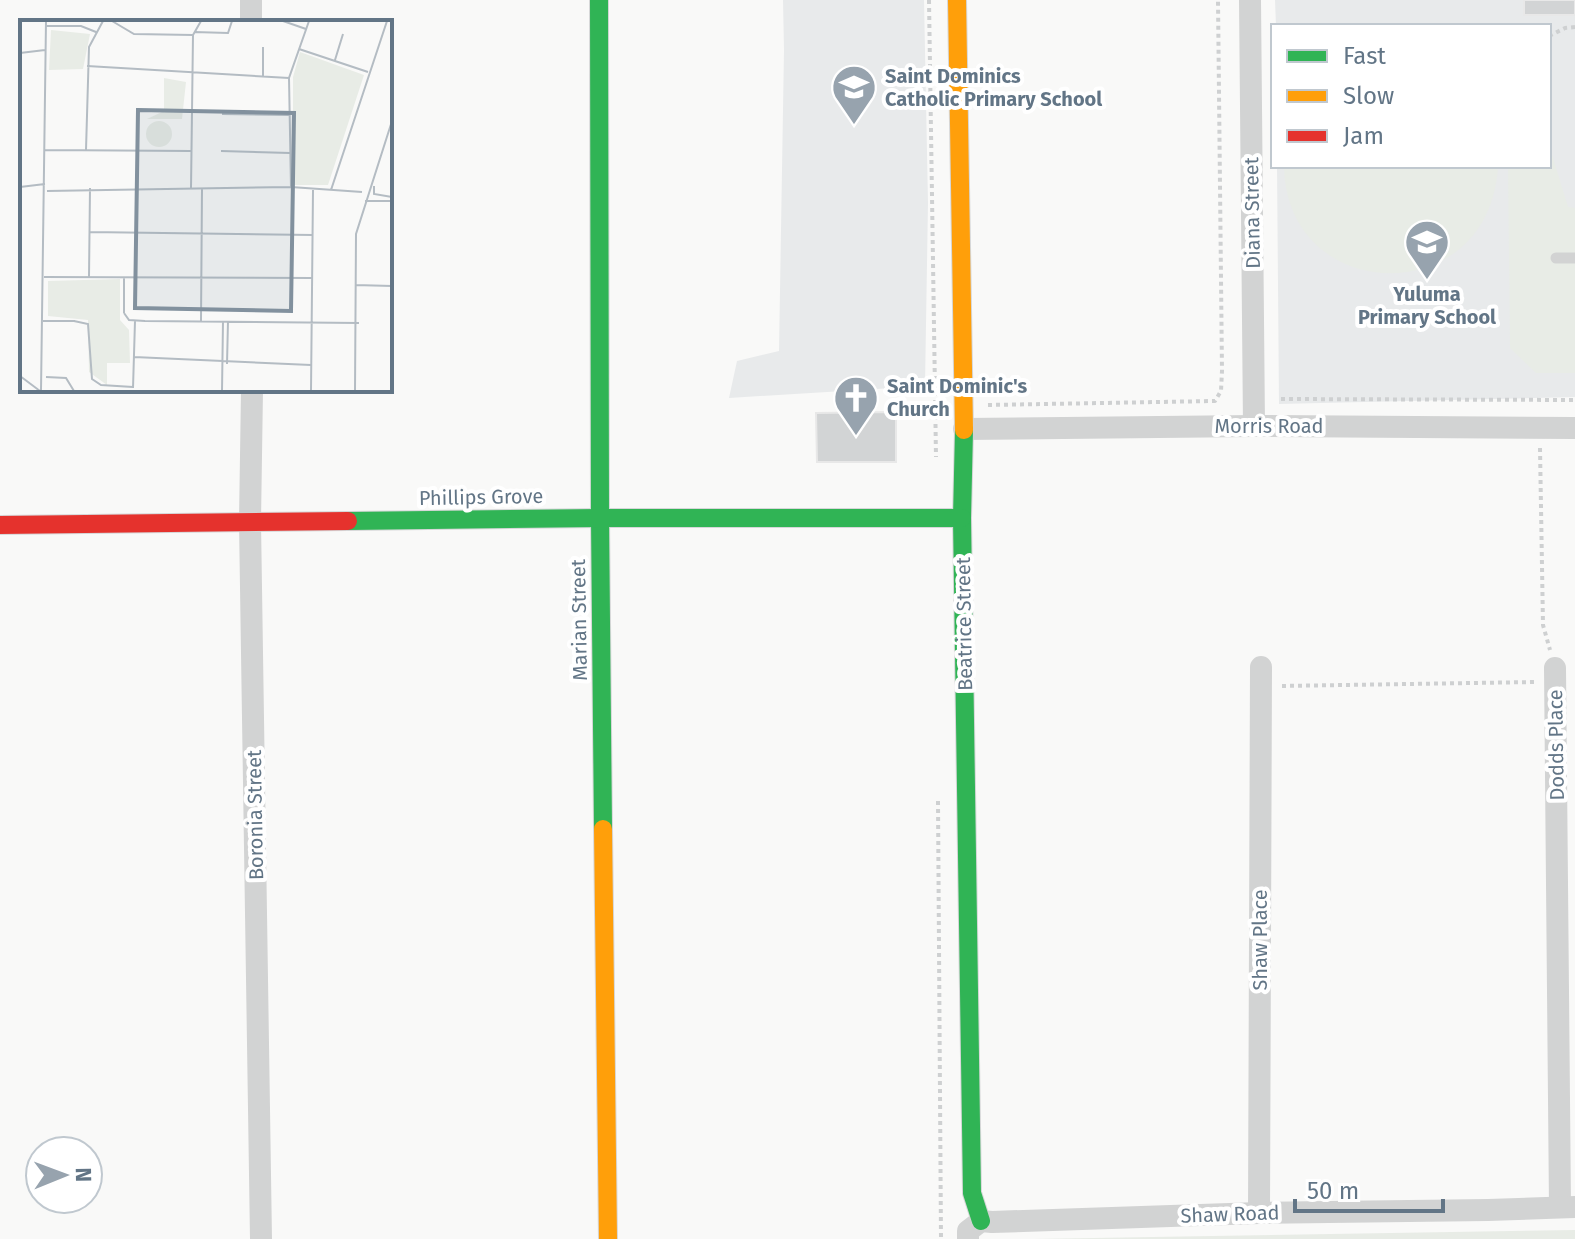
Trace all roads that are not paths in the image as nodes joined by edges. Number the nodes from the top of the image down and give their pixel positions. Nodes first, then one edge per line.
1 (599, 0) edge
2 (957, 0) edge
3 (1250, 0) edge
4 (1556, 258) dead end
5 (1575, 258) edge
6 (252, 392) edge
7 (1254, 426) junction
8 (1575, 428) edge
9 (964, 429) junction
10 (600, 518) junction
11 (962, 518) junction
12 (250, 522) junction
13 (0, 525) edge
14 (1555, 675) road end
15 (1261, 677) road end
16 (1568, 1207) edge
17 (1259, 1213) junction
18 (974, 1230) edge
19 (261, 1239) edge
20 (608, 1239) edge

1 - 10 street, Marian Street
2 - 9 street, Beatrice Street
3 - 7 street, Diana Street
4 - 5 lane
6 - 12 street, Boronia Street
7 - 8 street, Morris Road
7 - 9 street, Morris Road
9 - 11 street, Beatrice Street
10 - 11 street, Phillips Grove
10 - 12 street, Phillips Grove
10 - 20 street, Marian Street
11 - 18 street, Beatrice Street
12 - 13 street, Phillips Grove
12 - 19 street, Boronia Street
14 - 16 street, Dodds Place
15 - 17 street, Shaw Place
16 - 17 street, Shaw Road
17 - 18 street, Shaw Road

